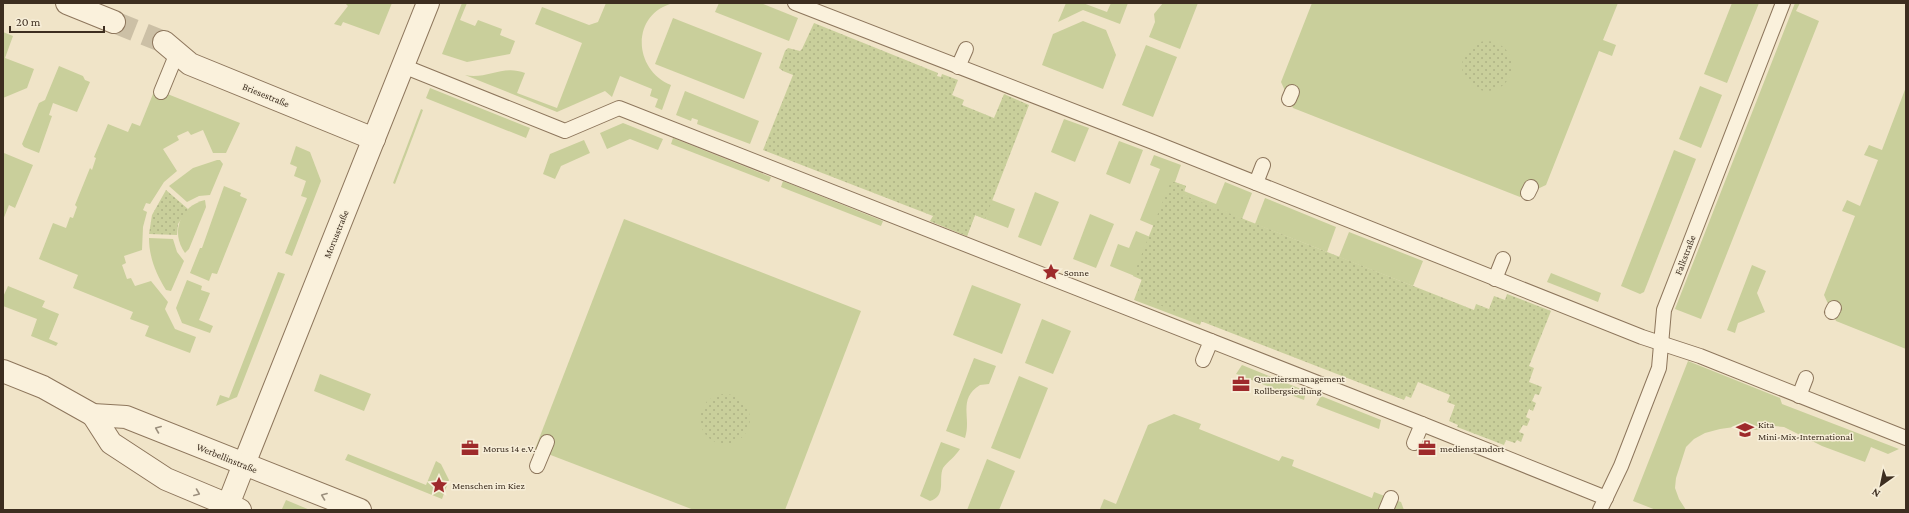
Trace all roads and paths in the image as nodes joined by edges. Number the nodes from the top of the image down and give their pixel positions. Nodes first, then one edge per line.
1 (67, 3) edge
2 (428, 3) edge
3 (795, 3) edge
4 (1783, 3) edge
5 (114, 22) tunnel mouth
6 (170, 47) joint
7 (966, 48) dead end
8 (403, 66) junction
9 (958, 67) junction
10 (161, 92) dead end
11 (374, 138) junction
12 (1263, 165) dead end
13 (1256, 183) junction
14 (1503, 259) dead end
15 (1496, 279) junction
16 (1211, 341) junction
17 (1661, 344) junction
18 (1203, 360) dead end
19 (3, 371) edge
20 (1806, 378) dead end
21 (1799, 396) junction
22 (93, 415) junction
23 (1422, 424) junction
24 (1906, 438) edge
25 (547, 442) dead end
26 (1414, 443) dead end
27 (244, 464) junction
28 (537, 466) dead end
29 (1603, 504) edge
30 (231, 508) edge
31 (360, 510) edge

1 - 5 street
2 - 8 street, Morusstraße
3 - 9 lane
4 - 17 lane, Falkstraße
6 - 10 lane
6 - 11 street, Briesestraße
7 - 9 lane
8 - 11 street, Morusstraße
8 - 16 lane
9 - 13 lane
11 - 27 street, Morusstraße
12 - 13 lane
13 - 15 lane
14 - 15 lane
15 - 17 lane
16 - 18 lane
16 - 23 lane
17 - 21 lane
17 - 29 lane, Falkstraße
19 - 22 street, Werbellinstraße
20 - 21 lane
21 - 24 lane
27 -> 22 street, Werbellinstraße
22 -> 30 street, Werbellinstraße
23 - 26 lane
23 - 29 lane
25 - 28 lane
27 - 30 street, Morusstraße
31 -> 27 street, Werbellinstraße

